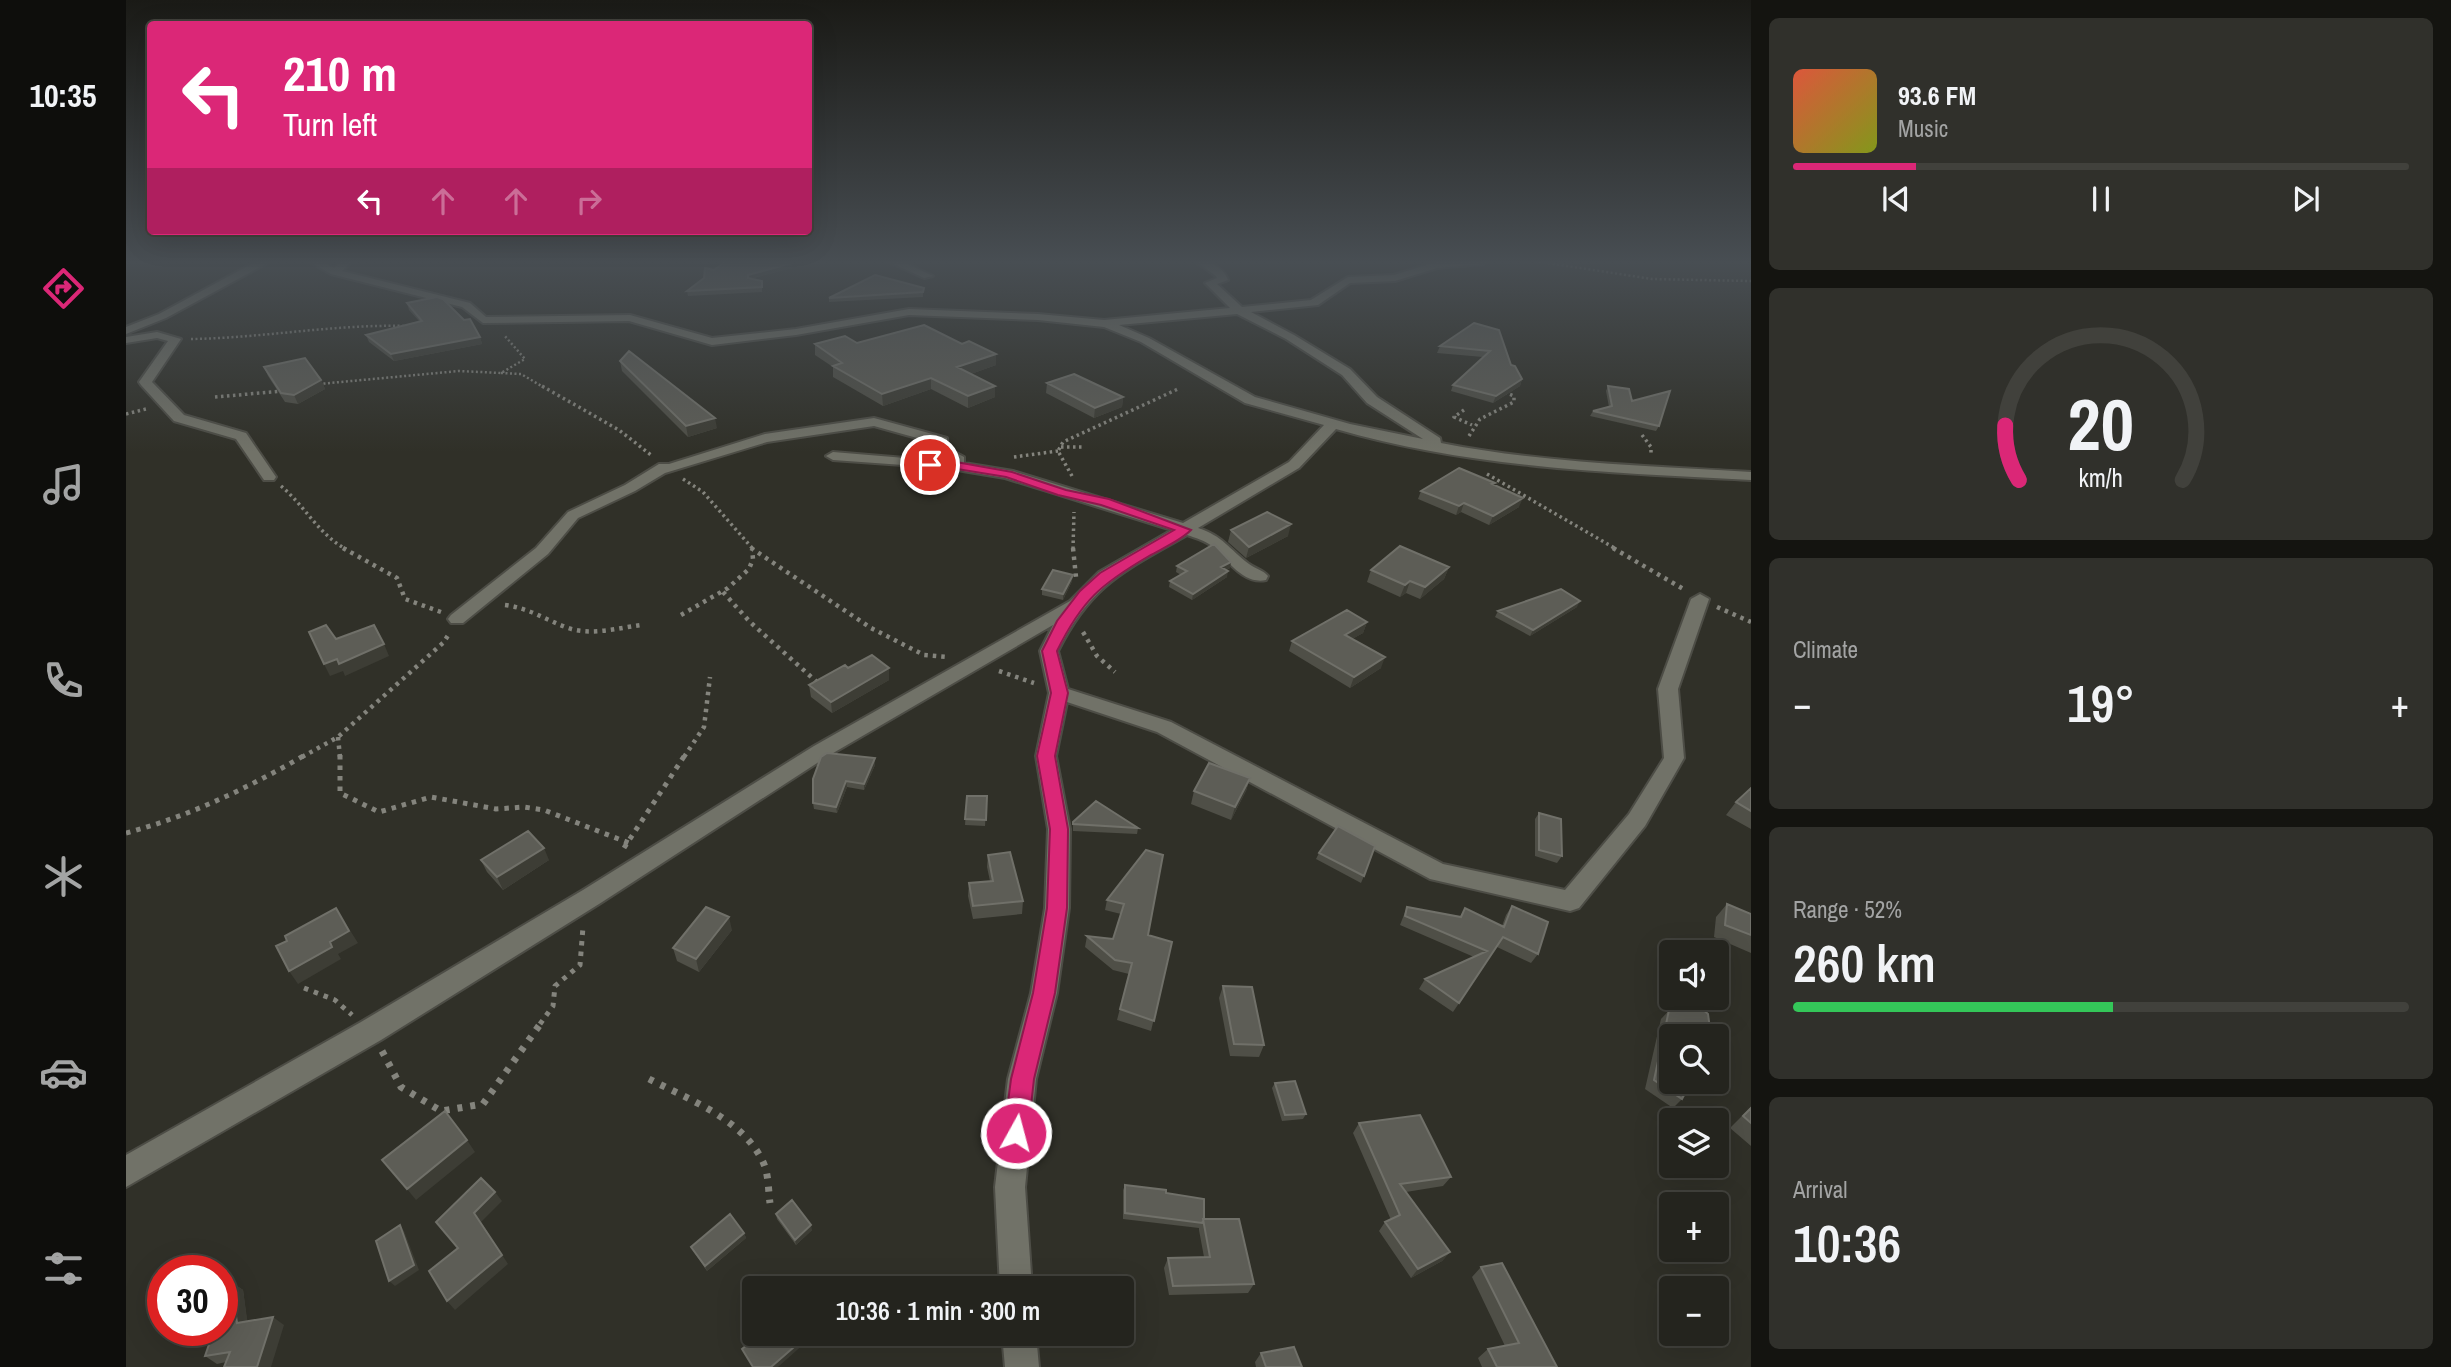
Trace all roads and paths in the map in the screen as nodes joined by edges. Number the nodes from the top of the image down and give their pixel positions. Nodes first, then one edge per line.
1 (146, 325) edge
2 (492, 325) edge
3 (653, 325) edge
4 (837, 325) edge
5 (1107, 325) edge
6 (1267, 325) edge
7 (417, 326) edge
8 (126, 331) edge
9 (188, 339) dead end
10 (126, 340) edge
11 (501, 373) junction
12 (314, 385) edge
13 (1494, 387) edge
14 (291, 389) edge
15 (1178, 389) dead end
16 (215, 397) dead end
17 (1464, 410) dead end
18 (1332, 424) junction
19 (1473, 425) junction
20 (1061, 447) junction
21 (1083, 447) dead end
22 (1447, 448) junction
23 (833, 456) dead end
24 (945, 464) junction
25 (666, 468) junction
26 (1751, 476) edge
27 (269, 477) joint
28 (1073, 495) junction
29 (1184, 530) junction
30 (751, 548) junction
31 (1260, 576) dead end
32 (723, 592) junction
33 (1700, 599) junction
34 (1076, 605) junction
35 (473, 606) junction
36 (681, 615) dead end
37 (457, 619) junction
38 (1751, 622) edge
39 (641, 625) dead end
40 (976, 664) junction
41 (1115, 672) dead end
42 (709, 677) dead end
43 (818, 682) edge
44 (1059, 693) junction
45 (338, 737) junction
46 (126, 833) edge
47 (629, 843) junction
48 (621, 851) dead end
49 (591, 897) junction
50 (649, 1079) dead end
51 (401, 1087) dead end
52 (126, 1171) edge
53 (770, 1203) dead end
54 (1015, 1276) edge
55 (1019, 1346) edge
56 (1022, 1367) edge

1 - 8 street
2 - 11 path
3 - 4 street
5 - 18 street
6 - 22 street
7 - 9 path
10 - 27 street
11 - 12 path
11 - 25 path
13 - 19 path
14 - 16 path
15 - 20 path
17 - 19 path
18 - 22 street
18 - 29 street
19 - 22 path
20 - 21 path
20 - 28 path
22 - 26 street
22 - 33 path
23 - 24 street
24 - 25 street
24 - 28 street
25 - 30 path
25 - 35 street
27 - 37 path
28 - 29 street
28 - 34 path
29 - 31 street
29 - 34 street
30 - 32 path
30 - 40 path
32 - 36 path
32 - 43 path
33 - 38 path
33 - 44 street
34 - 40 street
34 - 41 path
34 - 44 street
35 - 37 street
35 - 39 path
37 - 45 path
40 - 44 path
40 - 49 street
42 - 47 path
44 - 54 street
45 - 46 path
45 - 47 path
47 - 48 path
49 - 51 path
49 - 52 street
50 - 53 path
55 - 56 street

